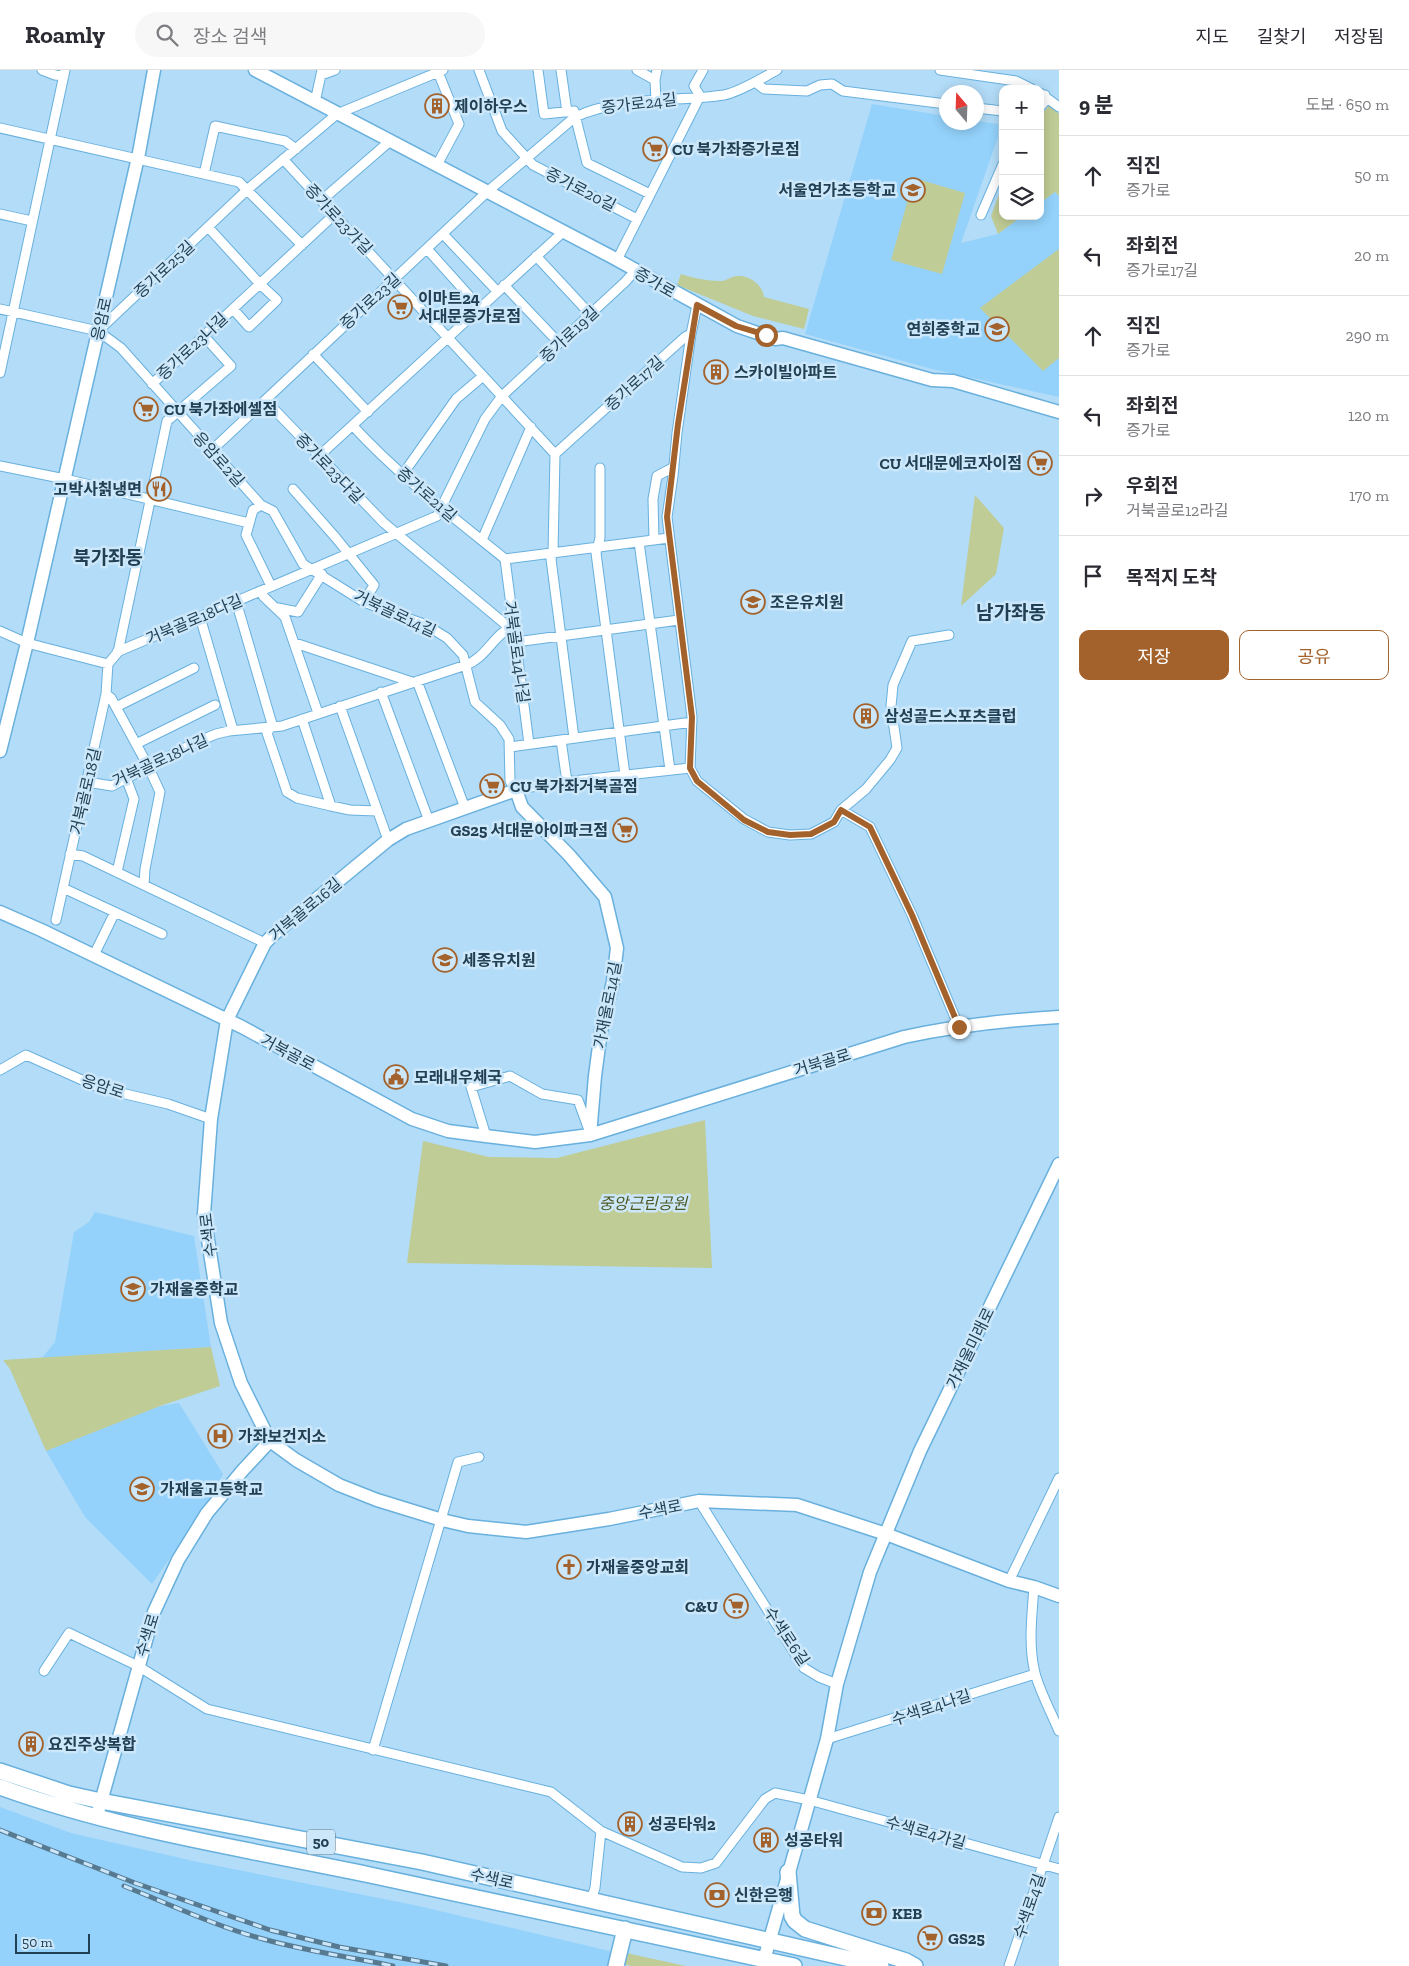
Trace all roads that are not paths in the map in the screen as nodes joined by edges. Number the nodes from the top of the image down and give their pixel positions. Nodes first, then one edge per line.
1 (42, 70) edge
2 (154, 70) edge
3 (254, 70) edge
4 (335, 70) edge
5 (479, 70) edge
6 (538, 70) edge
7 (562, 70) edge
8 (636, 70) edge
9 (657, 70) edge
10 (703, 70) edge
11 (777, 70) edge
12 (940, 70) edge
13 (440, 71) edge
14 (64, 73) edge
15 (321, 73) edge
16 (987, 73) edge
17 (655, 80) junction
18 (755, 82) junction
19 (1016, 85) edge
20 (1044, 95) edge
21 (700, 96) junction
22 (656, 101) junction
23 (315, 102) junction
24 (939, 103) edge
25 (1059, 107) edge
26 (984, 109) edge
27 (999, 111) edge
28 (567, 112) junction
29 (338, 114) junction
30 (575, 117) junction
31 (0, 128) edge
32 (50, 139) junction
33 (390, 141) junction
34 (296, 149) junction
35 (138, 158) junction
36 (526, 158) junction
37 (283, 159) junction
38 (437, 165) junction
39 (999, 173) edge
40 (204, 174) junction
41 (248, 189) junction
42 (487, 192) junction
43 (650, 194) junction
44 (322, 200) junction
45 (0, 214) edge
46 (336, 214) junction
47 (981, 215) dead end
48 (638, 219) junction
49 (32, 221) junction
50 (208, 227) junction
51 (563, 232) junction
52 (443, 234) junction
53 (302, 245) junction
54 (428, 250) junction
55 (536, 256) junction
56 (617, 260) junction
57 (635, 271) junction
58 (394, 279) junction
59 (260, 284) junction
60 (501, 288) junction
61 (697, 305) junction
62 (480, 308) junction
63 (0, 309) edge
64 (233, 309) junction
65 (13, 312) junction
66 (590, 314) junction
67 (98, 331) junction
68 (691, 334) junction
69 (204, 336) junction
70 (448, 337) junction
71 (559, 344) junction
72 (313, 354) junction
73 (0, 372) edge
74 (483, 376) junction
75 (152, 384) junction
76 (502, 396) junction
77 (266, 401) junction
78 (368, 412) junction
79 (1059, 412) edge
80 (178, 413) junction
81 (353, 426) junction
82 (531, 427) junction
83 (211, 451) junction
84 (555, 454) junction
85 (319, 456) junction
86 (0, 466) edge
87 (674, 467) junction
88 (600, 468) dead end
89 (403, 474) junction
90 (64, 479) junction
91 (292, 489) dead end
92 (150, 500) junction
93 (261, 505) junction
94 (442, 508) junction
95 (249, 523) junction
96 (396, 533) junction
97 (670, 538) junction
98 (482, 540) junction
99 (654, 540) junction
100 (639, 542) junction
101 (598, 547) junction
102 (347, 553) junction
103 (553, 553) junction
104 (505, 559) junction
105 (311, 568) junction
106 (322, 574) junction
107 (271, 586) junction
108 (260, 591) junction
109 (236, 601) junction
110 (364, 602) junction
111 (275, 607) junction
112 (200, 617) junction
113 (679, 620) junction
114 (650, 623) junction
115 (514, 626) junction
116 (606, 629) junction
117 (0, 632) edge
118 (561, 635) junction
119 (949, 635) dead end
120 (516, 642) junction
121 (27, 643) junction
122 (295, 643) junction
123 (117, 652) junction
124 (108, 664) junction
125 (466, 665) junction
126 (194, 668) dead end
127 (414, 681) junction
128 (381, 692) junction
129 (106, 694) junction
130 (215, 705) dead end
131 (340, 706) junction
132 (116, 707) junction
133 (318, 713) junction
134 (302, 719) junction
135 (692, 722) junction
136 (664, 726) junction
137 (270, 727) junction
138 (234, 730) junction
139 (620, 732) junction
140 (574, 738) junction
141 (561, 740) junction
142 (136, 744) junction
143 (529, 744) junction
144 (510, 747) junction
145 (0, 750) edge
146 (148, 766) junction
147 (690, 768) junction
148 (670, 770) junction
149 (625, 775) junction
150 (126, 778) junction
151 (87, 782) junction
152 (566, 782) junction
153 (516, 790) junction
154 (331, 806) junction
155 (465, 808) junction
156 (841, 810) junction
157 (377, 811) junction
158 (429, 821) junction
159 (388, 840) junction
160 (70, 854) junction
161 (117, 872) junction
162 (144, 885) junction
163 (63, 888) junction
164 (0, 912) edge
165 (115, 912) junction
166 (56, 920) dead end
167 (162, 934) dead end
168 (265, 943) junction
169 (94, 955) junction
170 (1059, 1018) edge
171 (227, 1020) junction
172 (959, 1027) junction
173 (0, 1070) edge
174 (211, 1119) junction
175 (590, 1135) junction
176 (486, 1136) junction
177 (1059, 1164) edge
178 (270, 1441) junction
179 (479, 1457) dead end
180 (1059, 1478) edge
181 (699, 1501) junction
182 (442, 1520) junction
183 (886, 1534) junction
184 (1009, 1581) junction
185 (1034, 1587) junction
186 (1059, 1596) edge
187 (138, 1666) junction
188 (44, 1671) dead end
189 (1035, 1674) junction
190 (837, 1684) junction
191 (1059, 1731) edge
192 (827, 1740) junction
193 (373, 1750) junction
194 (0, 1771) edge
195 (0, 1787) edge
196 (809, 1800) junction
197 (101, 1801) junction
198 (97, 1816) junction
199 (1059, 1817) edge
200 (601, 1831) junction
201 (1043, 1865) junction
202 (1059, 1869) edge
203 (788, 1872) junction
204 (591, 1900) junction
205 (626, 1930) junction
206 (769, 1941) junction
207 (764, 1960) junction
208 (616, 1966) edge
209 (794, 1966) edge
210 (881, 1966) edge
211 (915, 1966) edge
212 (1009, 1966) edge

1 - 14 street
2 - 35 main road, 응암로
3 - 23 main road, 증가로
4 - 15 street
5 - 36 street, 증가로20길
6 - 28 street
7 - 28 street
8 - 17 street
9 - 17 street
10 - 21 street, 증가로24길
11 - 18 street
12 - 16 street
13 - 29 street, 증가로25길
13 - 38 street
14 - 32 street
15 - 23 street
16 - 19 street
17 - 22 street
18 - 21 street
18 - 24 street
20 - 25 street
21 - 22 street, 증가로24길
21 - 43 street
22 - 30 street, 증가로24길
23 - 29 main road, 증가로
26 - 27 street
28 - 30 street
29 - 33 main road, 증가로
29 - 34 street, 증가로25길
30 - 36 street, 증가로24길
30 - 43 street, 증가로20길
31 - 32 street
32 - 35 street
32 - 49 street
33 - 38 main road, 증가로
33 - 44 street
34 - 37 street, 증가로25길
34 - 40 street
35 - 40 street
35 - 67 main road, 응암로
36 - 42 street, 증가로24길
36 - 48 street, 증가로20길
37 - 41 street, 증가로25길
37 - 44 street, 증가로23가길
38 - 42 main road, 증가로
39 - 47 street
40 - 41 street
41 - 50 street, 증가로25길
41 - 53 street
42 - 51 main road, 증가로
42 - 52 street, 증가로23길
43 - 48 street
44 - 46 street, 증가로23가길
45 - 49 street
46 - 53 street, 증가로23나길
46 - 58 street, 증가로23가길
48 - 56 street
49 - 65 street
50 - 59 street, 증가로25길
50 - 67 street, 증가로25길
51 - 55 street
51 - 56 main road, 증가로
52 - 54 street, 증가로23길
52 - 60 street
53 - 59 street, 증가로23나길
54 - 58 street, 증가로23길
54 - 62 street
55 - 60 street
55 - 66 street
56 - 57 main road, 증가로
57 - 61 main road, 증가로
57 - 66 street, 증가로19길
58 - 70 street
58 - 72 street, 증가로23길
59 - 64 street, 증가로23나길
59 - 64 street, 증가로23나길
60 - 62 street
60 - 71 street
61 - 68 street
61 - 79 main road, 증가로
62 - 70 street
63 - 65 street
64 - 69 street, 증가로23나길
65 - 67 street
65 - 73 street
66 - 71 street, 증가로19길
67 - 75 street, 응암로2길
67 - 90 main road, 응암로
68 - 84 street, 증가로17길
68 - 87 street
69 - 75 street, 증가로23나길
69 - 80 street
70 - 74 street
70 - 78 street
71 - 76 street, 증가로19길
72 - 77 street, 증가로23길
72 - 78 street
74 - 76 street
74 - 89 street
75 - 80 street, 응암로2길
76 - 82 street
76 - 94 street
77 - 83 street, 증가로23길
77 - 85 street, 증가로23다길
78 - 81 street
80 - 83 street, 응암로2길
80 - 92 street
81 - 85 street
81 - 89 street, 증가로21길
82 - 84 street
82 - 98 street
83 - 93 street, 응암로2길
84 - 103 street
85 - 96 street, 증가로23다길
86 - 90 street
87 - 97 street
87 - 99 street
88 - 101 street
89 - 94 street, 증가로21길
90 - 92 street
90 - 121 main road, 응암로
91 - 102 street
92 - 95 street
92 - 123 street
93 - 95 street
93 - 105 street, 거북골로14길
94 - 96 street
94 - 98 street, 증가로21길
95 - 107 street
96 - 102 street
96 - 115 street, 증가로23다길
97 - 99 street
97 - 113 street
98 - 104 street, 증가로21길
99 - 100 street
100 - 101 street
100 - 114 street
101 - 103 street
101 - 116 street
102 - 105 street, 거북골로18다길
102 - 110 street
103 - 104 street
103 - 118 street
104 - 115 street, 거북골로14나길
105 - 106 street, 거북골로14길
105 - 107 street, 거북골로18다길
106 - 110 street, 거북골로14길
106 - 111 street
107 - 108 street, 거북골로18다길
108 - 109 street, 거북골로18다길
108 - 111 street
109 - 112 street, 거북골로18다길
109 - 137 street
110 - 125 street, 거북골로14길
111 - 122 street
112 - 123 street, 거북골로18다길
112 - 138 street
113 - 114 street
113 - 135 street
114 - 116 street
114 - 136 street
115 - 120 street, 거북골로14나길
115 - 125 street, 거북골로18나길
116 - 118 street
116 - 139 street
117 - 121 street
118 - 120 street
118 - 140 street
119 - 156 street
120 - 143 street, 거북골로14나길
121 - 124 street
121 - 145 main road, 응암로
122 - 127 street
122 - 133 street
123 - 124 street
124 - 129 street, 거북골로18길
125 - 127 street, 거북골로18나길
125 - 144 street, 거북골로14길
126 - 132 street
127 - 128 street, 거북골로18나길
127 - 155 street
128 - 131 street, 거북골로18나길
128 - 158 street
129 - 132 street
129 - 151 street, 거북골로18길
130 - 142 street
131 - 133 street, 거북골로18나길
131 - 157 street
132 - 142 street
133 - 134 street, 거북골로18나길
134 - 137 street, 거북골로18나길
134 - 154 street
135 - 136 street
135 - 147 street
136 - 139 street
136 - 148 street
137 - 138 street, 거북골로18나길
137 - 154 street
138 - 146 street, 거북골로18나길
139 - 140 street
139 - 149 street
140 - 141 street
141 - 143 street
141 - 152 street
142 - 146 street
143 - 144 street
144 - 153 street, 거북골로14길
146 - 150 street, 거북골로18나길
146 - 162 street
147 - 148 street
147 - 156 street
148 - 149 street
149 - 152 street
150 - 151 street, 거북골로18나길
150 - 161 street
151 - 160 street, 거북골로18길
152 - 153 street
153 - 155 main road, 거북골로16길
153 - 175 main road, 가재울로14길
154 - 157 street
155 - 158 main road, 거북골로16길
156 - 172 street
157 - 159 street
158 - 159 main road, 거북골로16길
159 - 168 main road, 거북골로16길
160 - 161 street
160 - 163 street, 거북골로18길
161 - 162 street
162 - 168 street
163 - 165 street
163 - 166 street, 거북골로18길
164 - 169 main road, 거북골로
165 - 167 street
165 - 169 street
168 - 171 main road, 거북골로16길
169 - 171 main road, 거북골로
170 - 172 main road, 거북골로
171 - 174 main road, 수색로
171 - 176 main road, 거북골로
172 - 175 main road, 거북골로
173 - 174 street, 응암로
174 - 178 main road, 수색로
175 - 176 main road, 거북골로
175 - 176 street
177 - 183 main road, 가재울미래로
178 - 182 main road, 수색로
178 - 187 main road, 수색로
179 - 182 street
180 - 184 street
181 - 182 main road, 수색로
181 - 183 main road, 수색로
181 - 190 street, 수색로6길
182 - 193 street
183 - 184 main road
183 - 190 main road, 가재울미래로
184 - 185 main road
185 - 186 main road
185 - 189 street
187 - 188 street
187 - 193 street
187 - 197 main road, 수색로
189 - 191 street
189 - 192 street, 수색로4나길
190 - 192 main road
192 - 196 main road
193 - 200 street
194 - 197 main road, 수색로 / 50
195 - 198 main road, 수색로 / 50
196 - 200 street
196 - 201 street, 수색로4가길
196 - 203 main road
197 - 198 main road, 수색로
197 - 204 main road, 수색로 / 50
198 - 205 main road, 수색로 / 50
199 - 201 street, 수색로4길
200 - 204 street
201 - 202 street, 수색로4가길
201 - 212 street, 수색로4길
203 - 206 main road
203 - 211 main road
204 - 206 main road, 수색로 / 50
205 - 207 main road, 수색로 / 50
205 - 208 main road
206 - 207 main road
206 - 210 main road, 수색로 / 50
207 - 209 main road, 수색로 / 50

